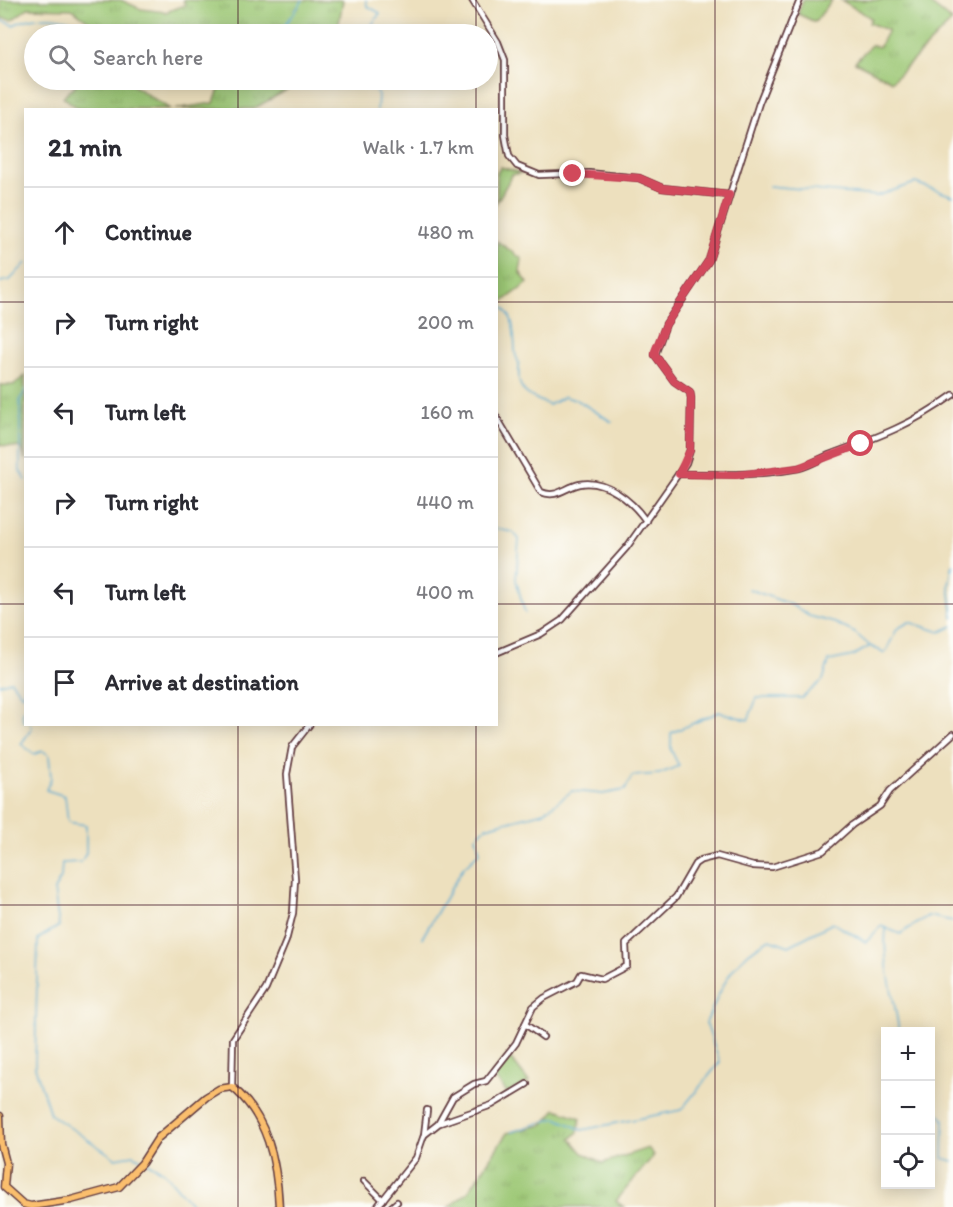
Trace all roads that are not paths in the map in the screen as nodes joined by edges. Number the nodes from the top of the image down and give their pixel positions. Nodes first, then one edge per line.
1 (472, 0) edge
2 (800, 0) edge
3 (487, 24) edge
4 (498, 42) edge
5 (732, 187) junction
6 (718, 194) junction
7 (729, 195) junction
8 (953, 395) edge
9 (498, 419) edge
10 (679, 474) junction
11 (646, 520) junction
12 (498, 652) edge
13 (308, 726) edge
14 (953, 734) edge
15 (525, 1024) junction
16 (543, 1037) dead end
17 (528, 1084) dead end
18 (232, 1087) junction
19 (427, 1110) dead end
20 (0, 1116) edge
21 (438, 1124) junction
22 (424, 1136) junction
23 (364, 1180) dead end
24 (383, 1200) junction
25 (396, 1202) dead end
26 (279, 1207) edge
27 (377, 1207) edge
28 (391, 1207) edge

1 - 3 street
2 - 5 street
4 - 6 street
5 - 6 street
5 - 7 street
6 - 7 street
7 - 10 street
8 - 10 street
9 - 11 street
10 - 11 street
11 - 12 street
13 - 18 street
14 - 15 street
15 - 16 street
15 - 21 street
17 - 21 street
18 - 20 main road
18 - 26 main road
19 - 22 street
21 - 22 street
22 - 24 street
23 - 24 street
24 - 27 street
25 - 28 street

